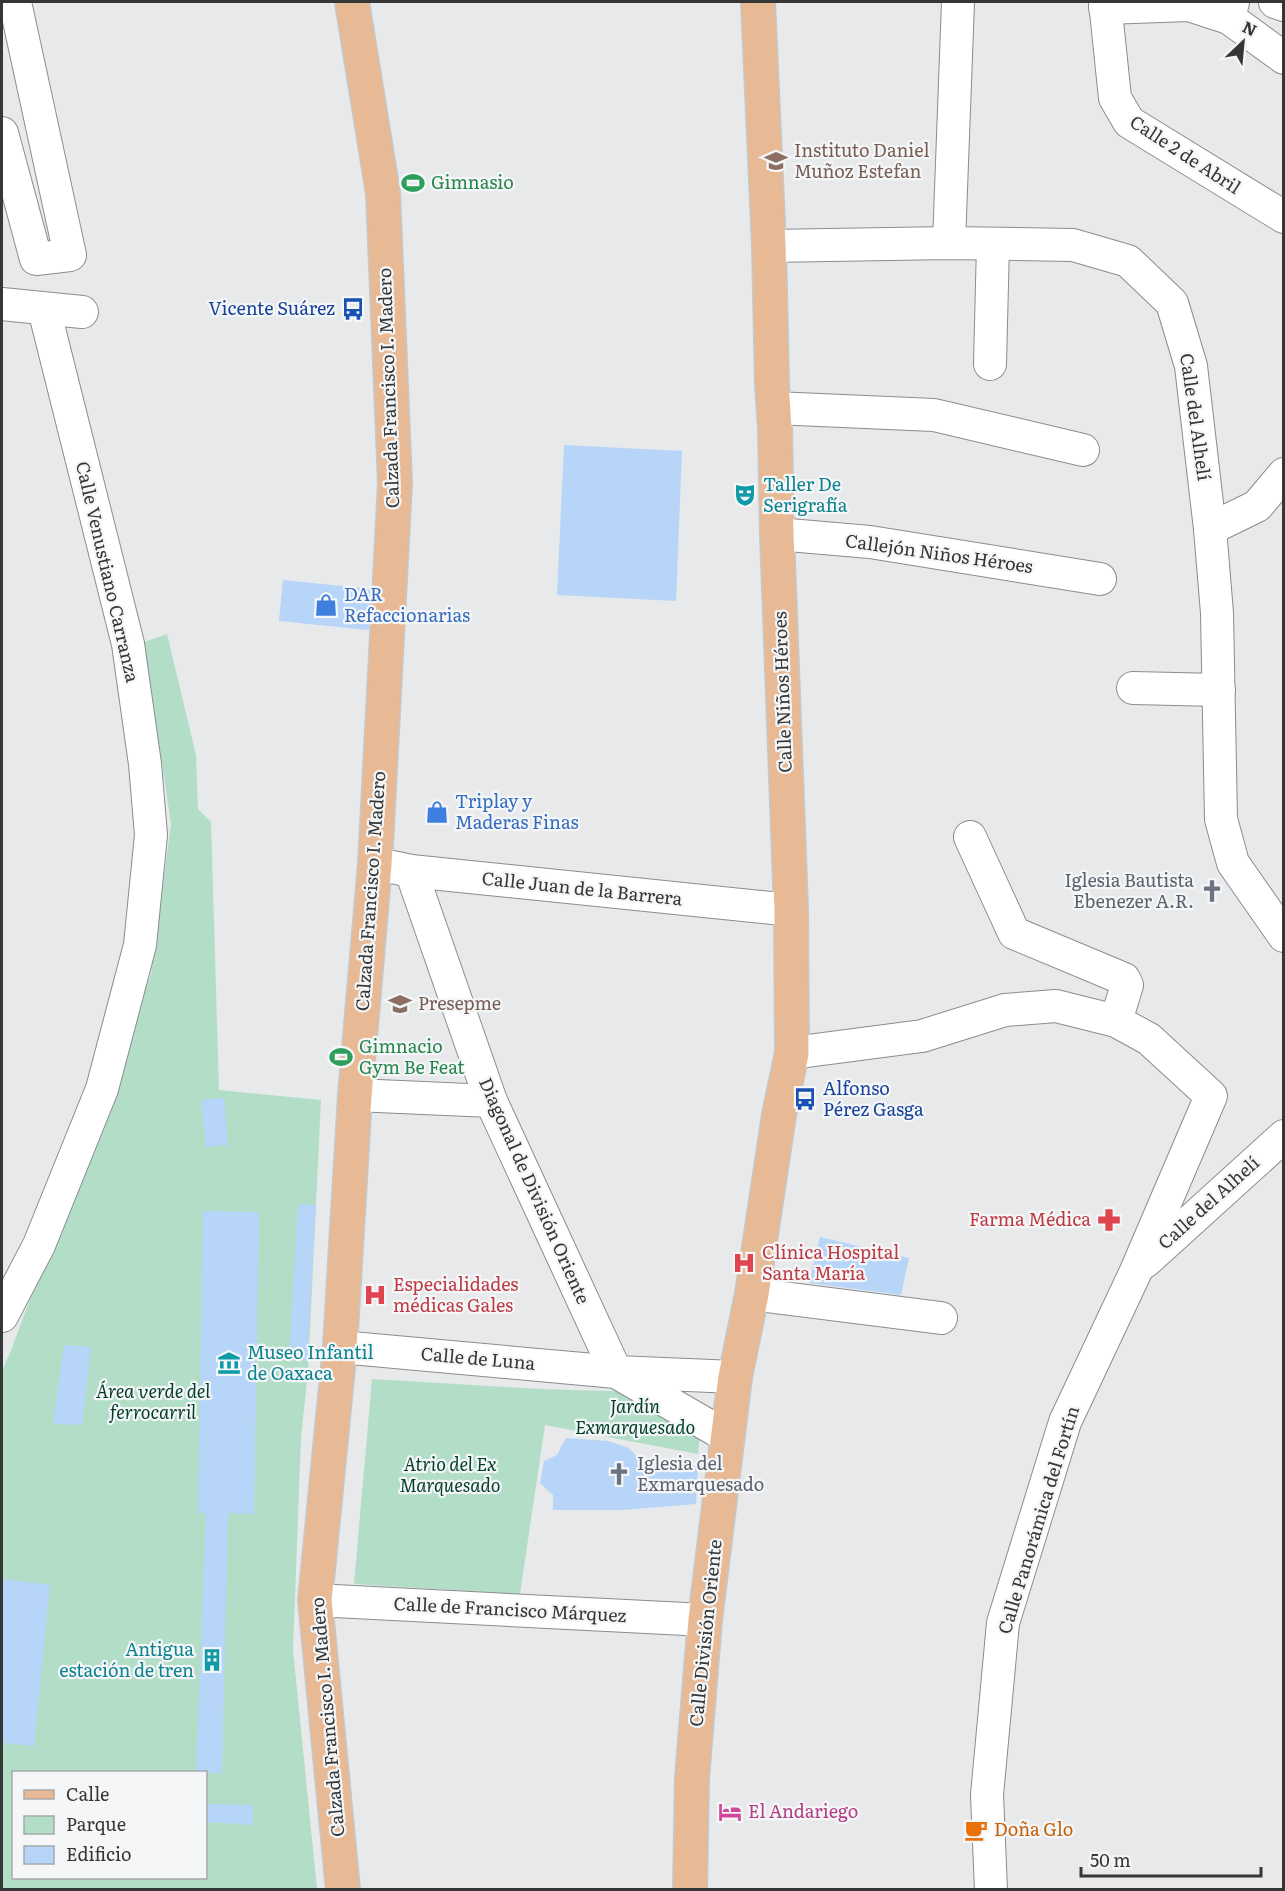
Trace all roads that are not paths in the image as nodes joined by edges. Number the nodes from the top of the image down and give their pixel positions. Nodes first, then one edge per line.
1 (15, 2) edge
2 (352, 2) edge
3 (758, 2) edge
4 (958, 2) edge
5 (1275, 2) edge
6 (1105, 5) edge
7 (1284, 5) edge
8 (1231, 10) edge
9 (1284, 58) edge
10 (2, 133) edge
11 (1284, 218) edge
12 (949, 243) junction
13 (993, 244) junction
14 (769, 246) junction
15 (2, 304) edge
16 (44, 309) junction
17 (82, 312) dead end
18 (990, 364) dead end
19 (774, 408) junction
20 (1083, 450) dead end
21 (1284, 474) edge
22 (1210, 529) junction
23 (777, 534) junction
24 (1100, 579) dead end
25 (1133, 688) dead end
26 (1219, 690) junction
27 (970, 837) dead end
28 (375, 864) junction
29 (411, 871) junction
30 (791, 910) junction
31 (1284, 936) edge
32 (1116, 1021) junction
33 (792, 1053) junction
34 (355, 1095) junction
35 (491, 1101) junction
36 (1284, 1136) edge
37 (1136, 1271) junction
38 (752, 1294) junction
39 (2, 1316) edge
40 (941, 1318) dead end
41 (340, 1347) junction
42 (616, 1372) junction
43 (735, 1377) junction
44 (728, 1437) junction
45 (315, 1600) junction
46 (705, 1620) junction
47 (343, 1890) edge
48 (690, 1890) edge
49 (991, 1890) edge

1 - 10 street
2 - 28 main road, Calzada Francisco I. Madero
3 - 14 main road, Calle Niños Héroes
4 - 12 street
5 - 7 street
6 - 8 street
6 - 11 street, Calle 2 de Abril
8 - 9 street
12 - 13 street, Calle del Alhelí
12 - 14 street, Calle del Alhelí
13 - 18 street
13 - 22 street, Calle del Alhelí
14 - 19 main road, Calle Niños Héroes
15 - 16 street
16 - 17 street
16 - 39 street, Calle Venustiano Carranza
19 - 20 street
19 - 23 main road, Calle Niños Héroes
21 - 22 street
22 - 26 street, Calle del Alhelí
23 - 24 street, Callejón Niños Héroes
23 - 30 main road, Calle Niños Héroes
25 - 26 street
26 - 31 street, Calle del Alhelí
27 - 32 street
28 - 29 street, Calle Juan de la Barrera
28 - 34 main road, Calzada Francisco I. Madero
29 - 30 street, Calle Juan de la Barrera
29 - 35 street, Diagonal de División Oriente
30 - 33 main road, Calle Niños Héroes
32 - 33 street
32 - 37 street, Calle Panorámica del Fortín
33 - 38 main road, Calle Niños Héroes
34 - 35 street
34 - 41 main road, Calzada Francisco I. Madero
35 - 42 street, Diagonal de División Oriente
36 - 37 street, Calle del Alhelí
37 - 49 street, Calle Panorámica del Fortín
38 - 40 street
38 - 43 main road, Calle Niños Héroes
41 - 42 street, Calle de Luna
41 - 45 main road, Calzada Francisco I. Madero
42 - 43 street, Calle de Luna
42 - 44 street, Calle de Luna
43 - 44 main road, Calle División Oriente
44 - 46 main road, Calle División Oriente
45 - 46 street, Calle de Francisco Márquez
45 - 47 main road, Calzada Francisco I. Madero
46 - 48 main road, Calle División Oriente

